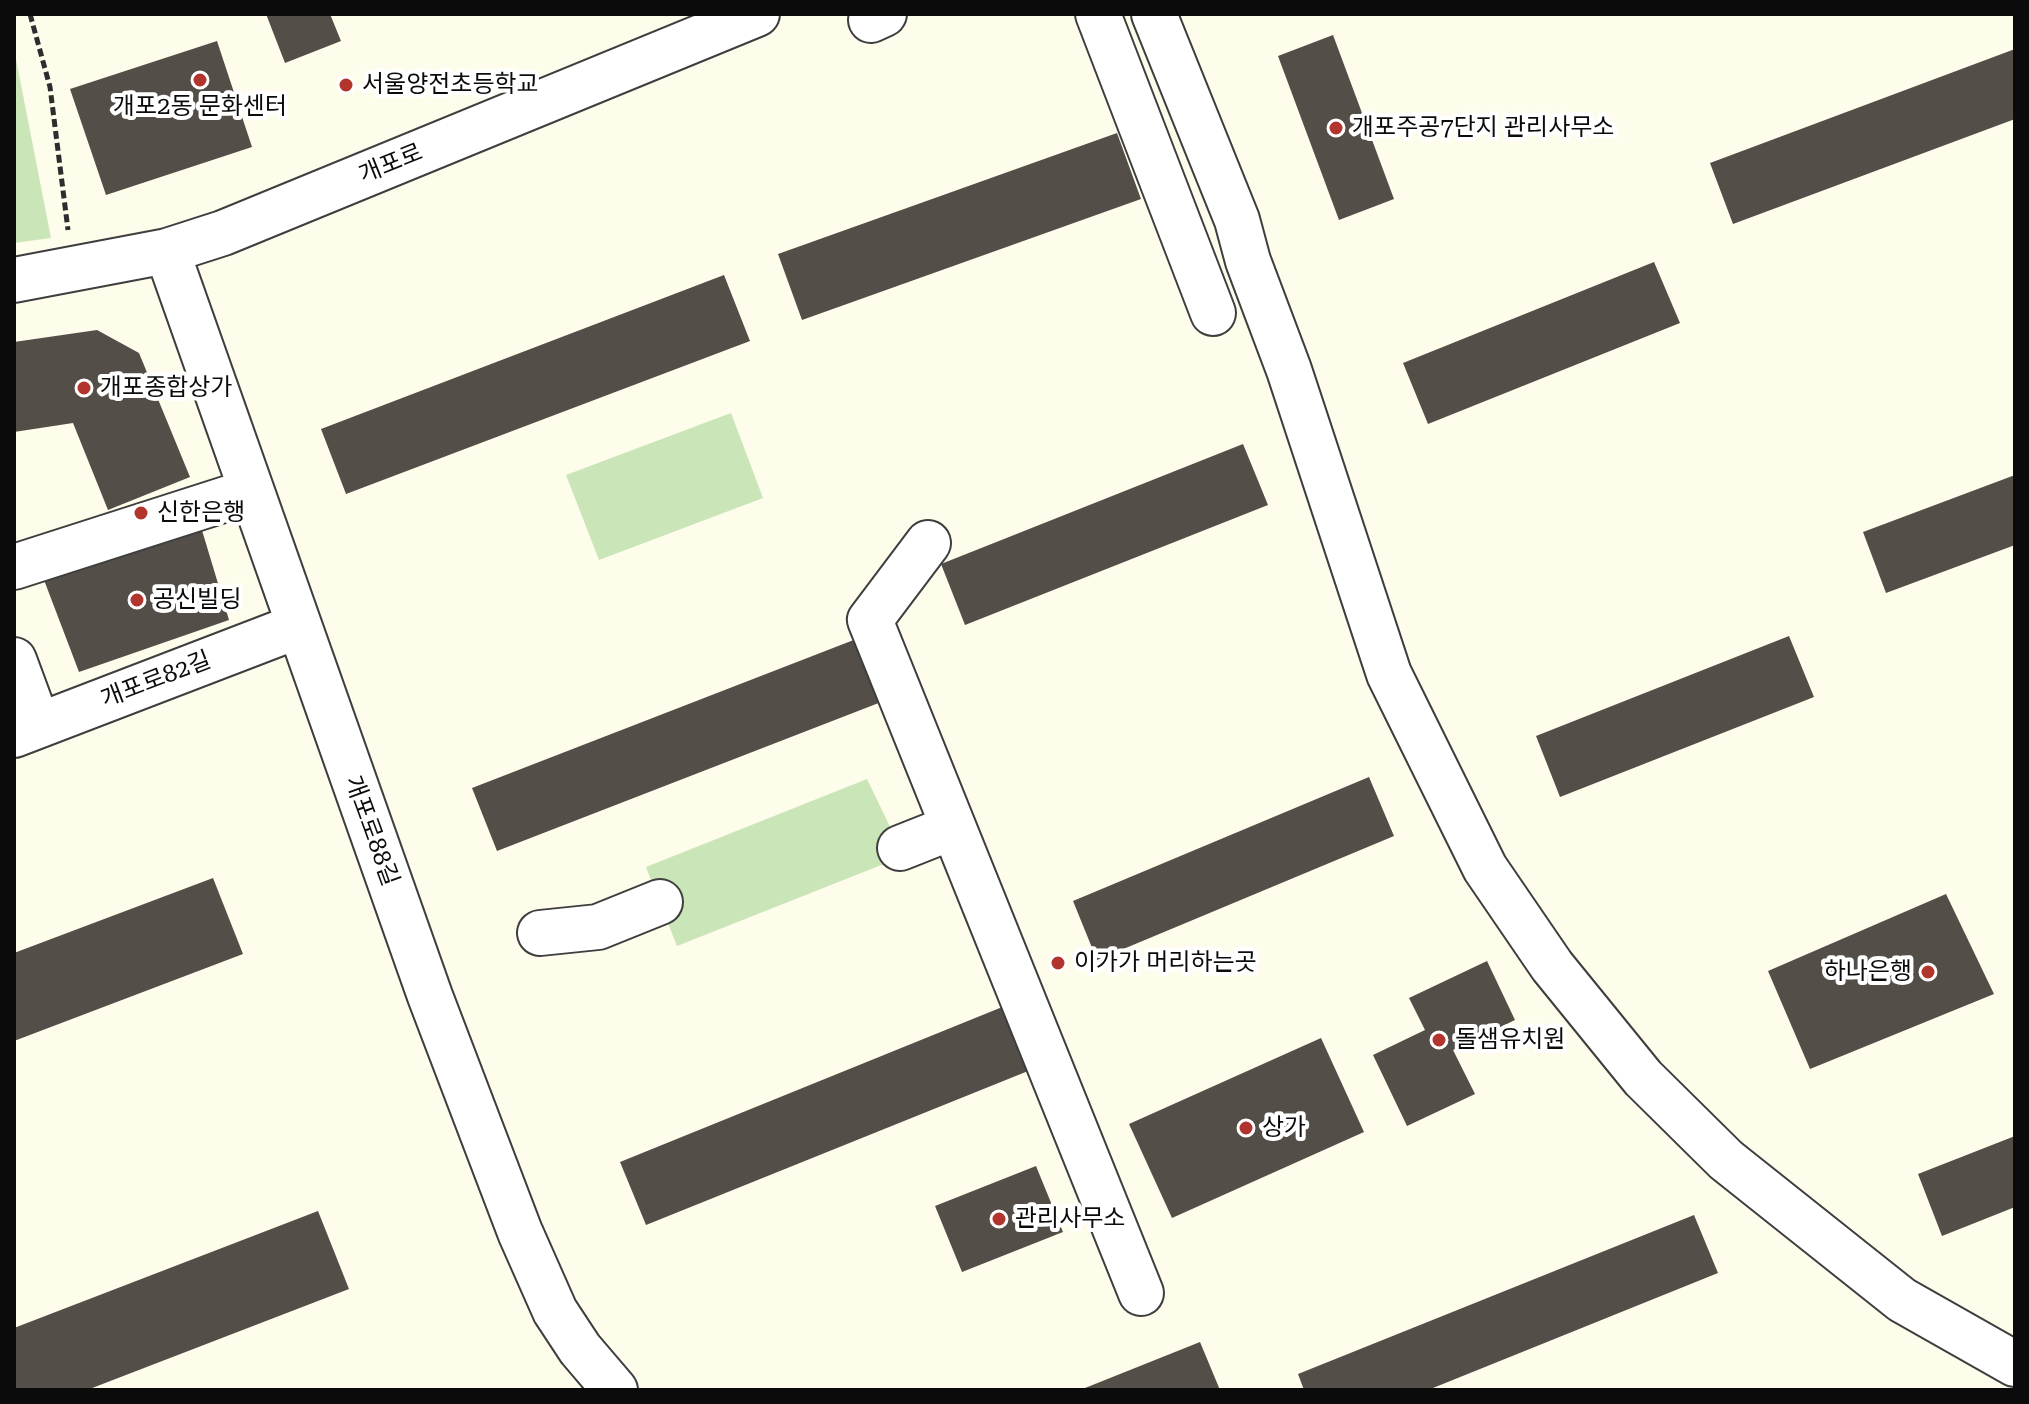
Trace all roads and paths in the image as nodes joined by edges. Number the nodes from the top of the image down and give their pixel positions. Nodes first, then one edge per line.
1 (30, 14) edge
2 (757, 14) edge
3 (1098, 14) edge
4 (1154, 14) edge
5 (70, 243) dead end
6 (167, 251) junction
7 (14, 280) edge
8 (1213, 313) dead end
9 (251, 491) junction
10 (928, 543) dead end
11 (14, 567) edge
12 (298, 626) junction
13 (14, 660) edge
14 (26, 730) edge
15 (953, 827) junction
16 (900, 848) dead end
17 (660, 902) dead end
18 (540, 933) dead end
19 (1141, 1293) dead end
20 (2015, 1364) edge
21 (615, 1390) edge

1 - 5 path
2 - 6 street, 개포로
3 - 8 street
4 - 20 street
6 - 7 street, 개포로
6 - 9 street, 개포로88길
9 - 11 street
9 - 12 street, 개포로88길
10 - 15 street
12 - 14 street, 개포로82길
12 - 21 street, 개포로88길
13 - 14 street
15 - 16 street
15 - 19 street
17 - 18 street

